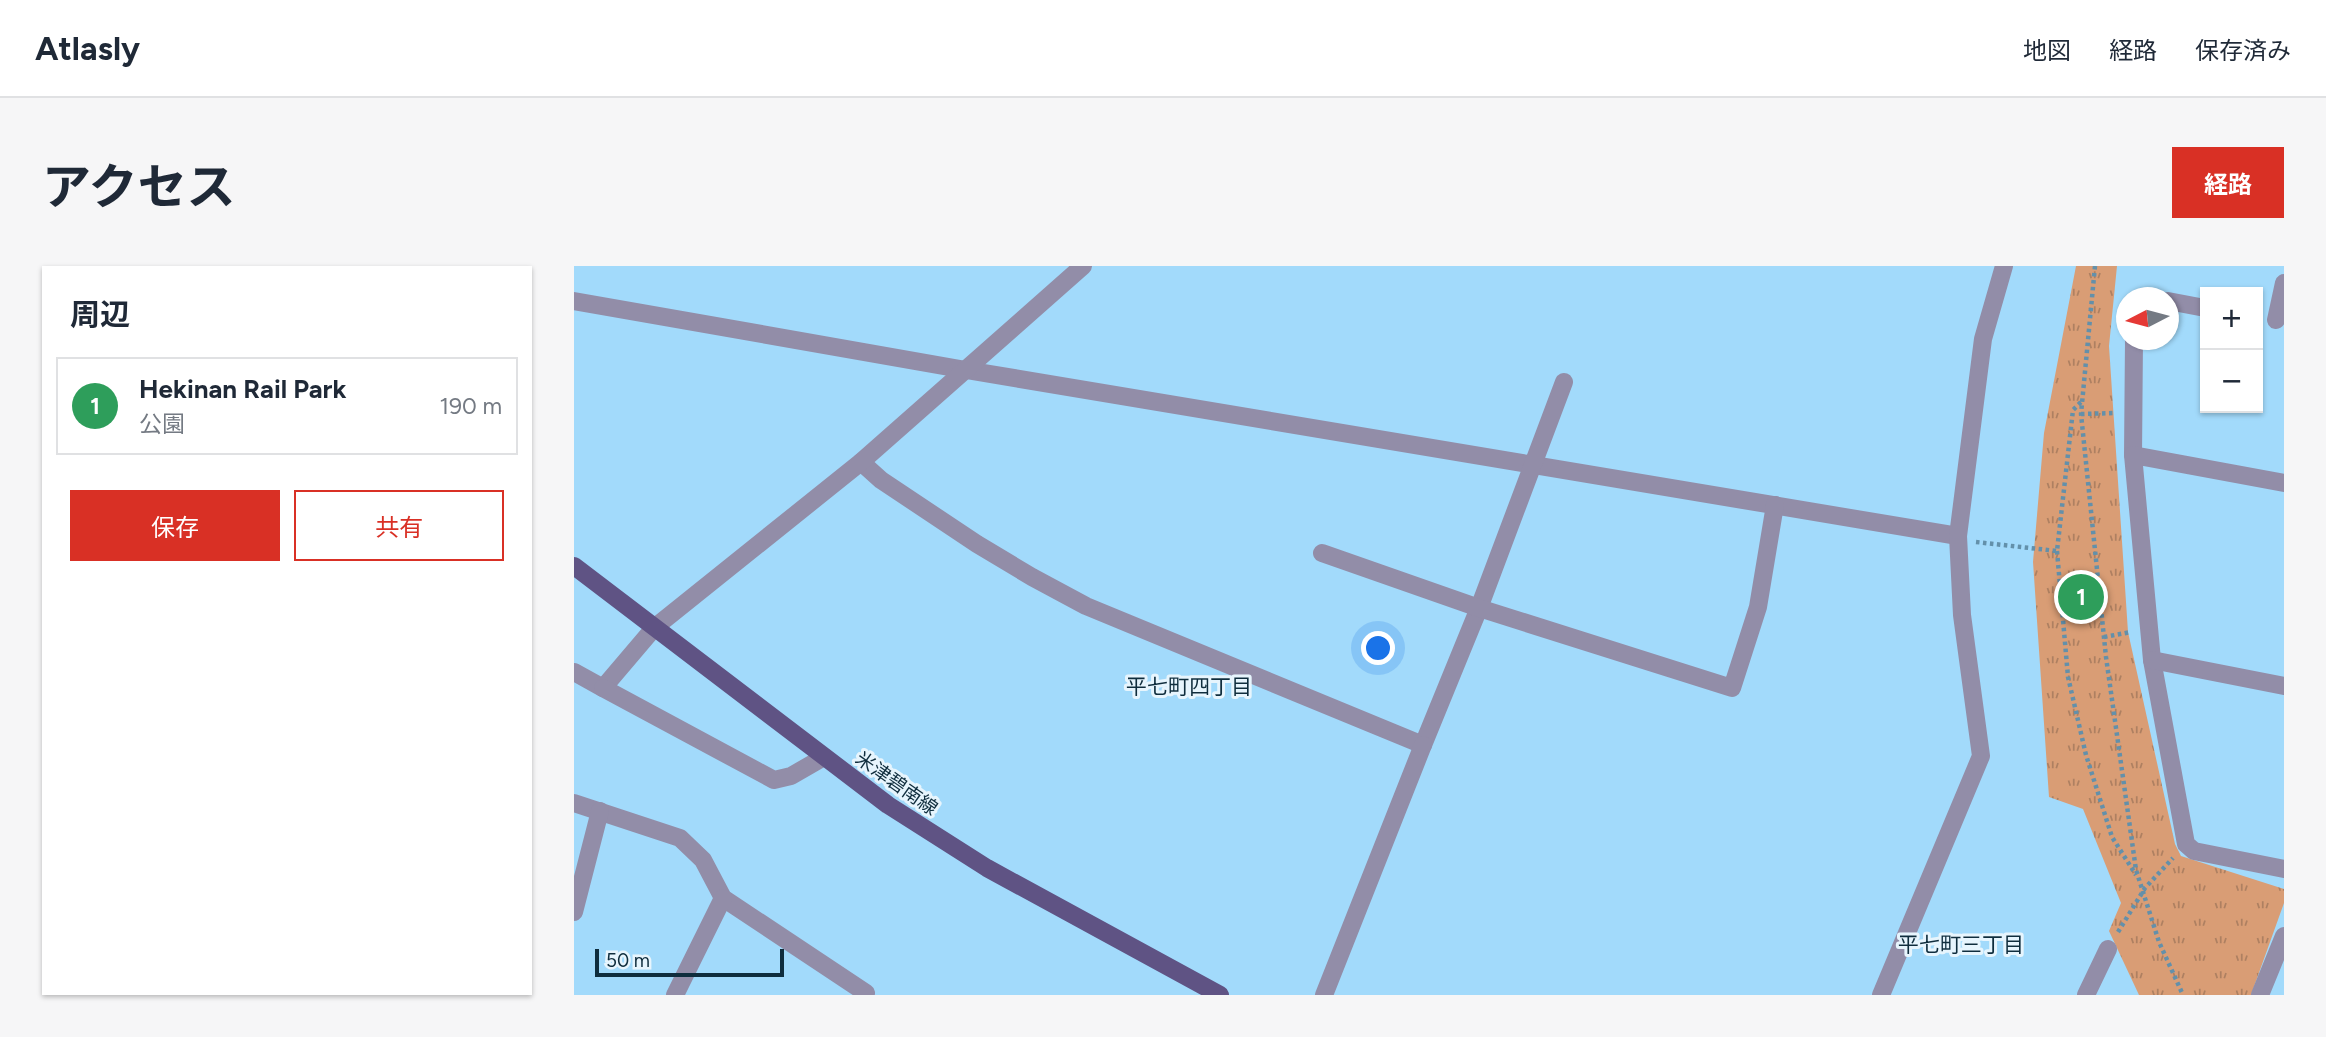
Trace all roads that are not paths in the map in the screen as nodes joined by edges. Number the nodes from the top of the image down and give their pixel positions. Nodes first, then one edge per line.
1 (1083, 266) edge
2 (2004, 266) edge
3 (2284, 283) edge
4 (574, 301) edge
5 (2179, 303) edge
6 (2200, 307) edge
7 (2280, 321) edge
8 (2134, 350) edge
9 (965, 370) junction
10 (1564, 382) dead end
11 (2133, 455) junction
12 (861, 463) junction
13 (1532, 465) junction
14 (2284, 483) edge
15 (1775, 505) junction
16 (1958, 538) junction
17 (1322, 552) dead end
18 (574, 566) edge
19 (1479, 608) junction
20 (654, 628) junction
21 (2152, 660) junction
22 (574, 672) edge
23 (2284, 686) edge
24 (603, 688) junction
25 (1423, 745) junction
26 (824, 757) junction
27 (574, 803) edge
28 (600, 811) junction
29 (2284, 869) edge
30 (723, 898) junction
31 (574, 912) edge
32 (2284, 936) edge
33 (2108, 949) road end
34 (866, 993) dead end
35 (675, 995) edge
36 (1220, 995) edge
37 (1324, 995) edge
38 (1881, 995) edge
39 (2086, 995) edge
40 (2259, 995) edge

1 - 9 street
2 - 16 street
3 - 7 street
4 - 9 street
5 - 6 street
8 - 11 street
9 - 12 street
9 - 13 street
10 - 13 street
11 - 14 street
11 - 21 street
12 - 20 street
12 - 25 street
13 - 15 street
13 - 19 street
15 - 16 street
15 - 19 street
16 - 38 street
17 - 19 street
18 - 20 main road, 米津碧南線
19 - 25 street
20 - 24 street
20 - 26 main road, 米津碧南線
21 - 23 street
21 - 29 street
22 - 24 street
24 - 26 street
25 - 37 street
26 - 36 main road, 米津碧南線
27 - 28 street
28 - 30 street
28 - 31 street
30 - 34 street
30 - 35 street
32 - 40 street
33 - 39 street

